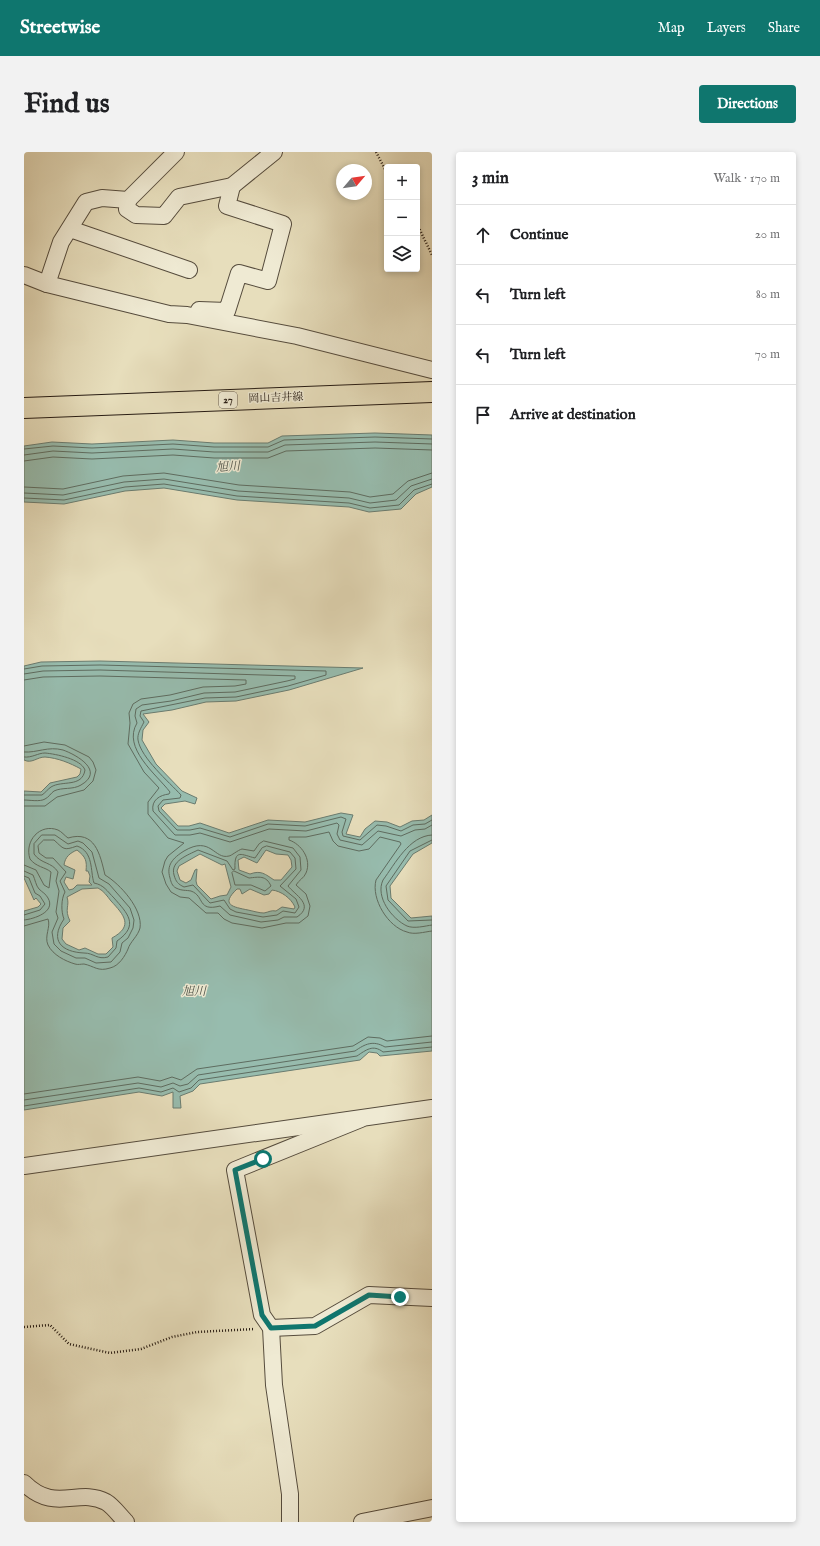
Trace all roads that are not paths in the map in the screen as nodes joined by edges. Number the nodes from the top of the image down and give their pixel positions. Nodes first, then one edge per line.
1 (176, 152) edge
2 (274, 152) edge
3 (232, 186) junction
4 (128, 200) junction
5 (70, 229) junction
6 (189, 270) dead end
7 (24, 274) edge
8 (47, 284) junction
9 (187, 315) junction
10 (432, 370) edge
11 (432, 392) edge
12 (24, 408) edge
13 (432, 1108) edge
14 (361, 1119) junction
15 (24, 1166) edge
16 (432, 1298) edge
17 (271, 1328) junction
18 (24, 1483) edge
19 (432, 1508) edge
20 (126, 1522) edge
21 (290, 1522) edge
22 (362, 1522) edge

1 - 4 street
2 - 3 street
3 - 4 street
3 - 9 street
4 - 5 street
5 - 6 street
5 - 8 street
7 - 8 street
8 - 9 street
9 - 10 street
11 - 12 main road, 岡山吉井線 / 27
13 - 14 street
14 - 15 street
14 - 17 street
16 - 17 street
17 - 21 street
18 - 20 street
19 - 22 street

